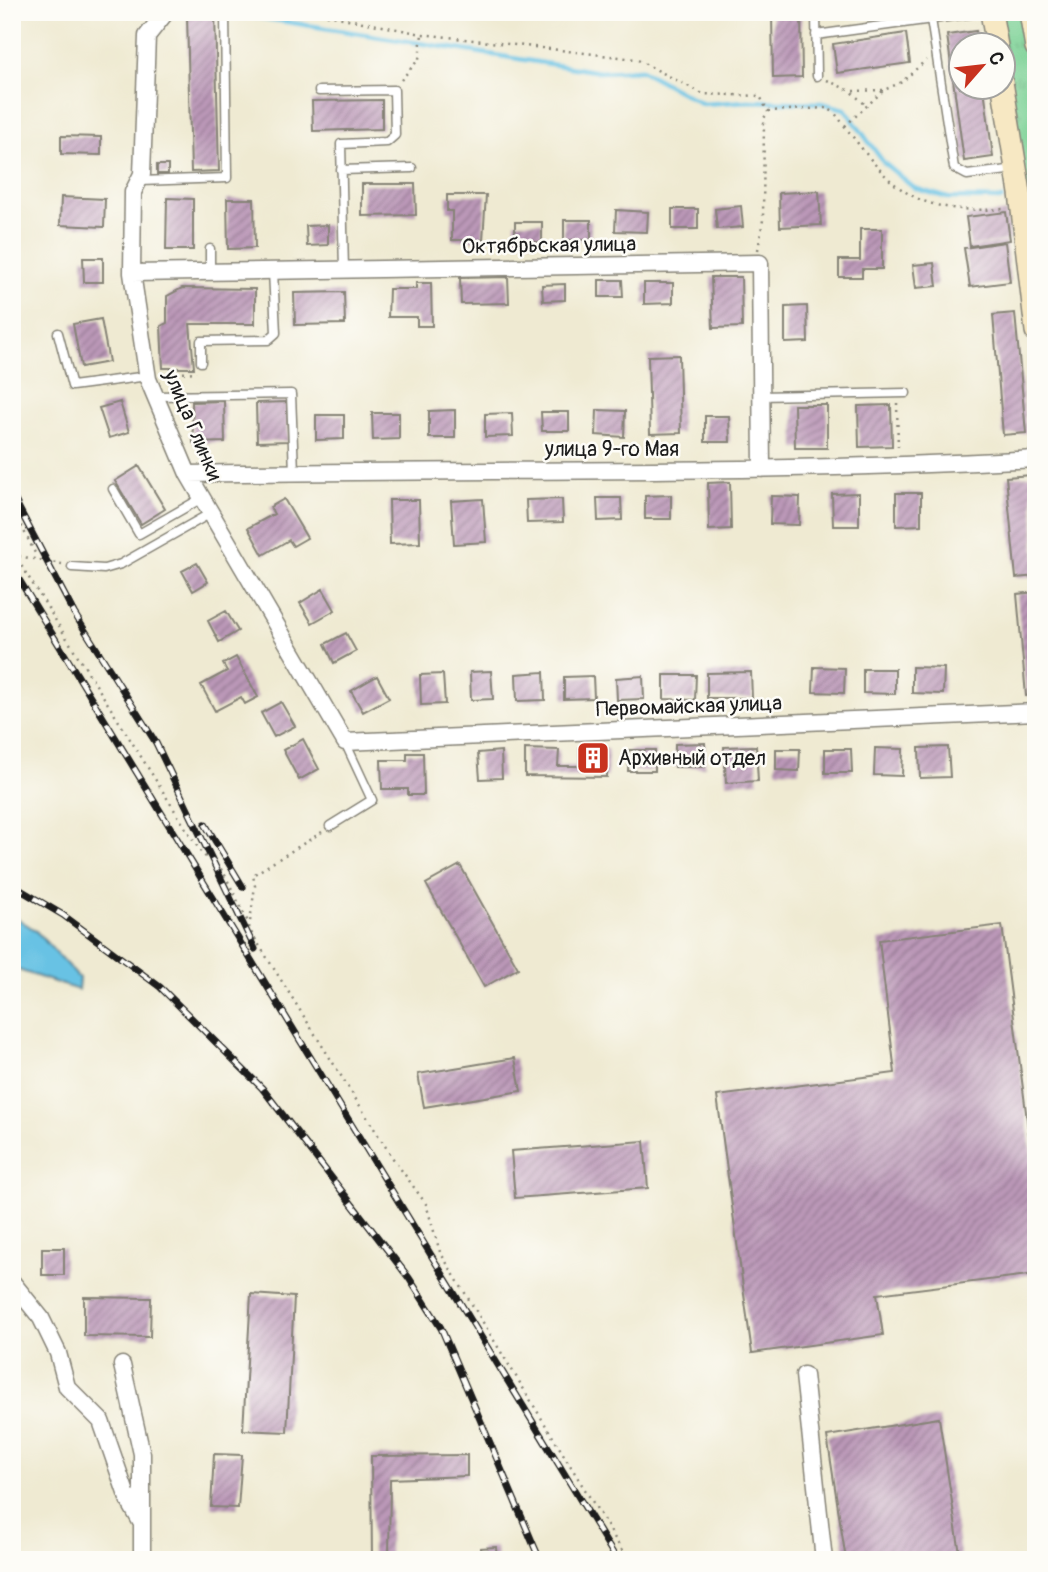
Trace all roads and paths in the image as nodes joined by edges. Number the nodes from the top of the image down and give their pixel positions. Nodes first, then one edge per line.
1 (166, 12) edge
2 (225, 12) edge
3 (313, 12) edge
4 (816, 12) edge
5 (983, 12) edge
6 (991, 12) edge
7 (1032, 17) edge
8 (930, 19) junction
9 (994, 32) edge
10 (422, 34) junction
11 (816, 35) junction
12 (1036, 47) edge
13 (935, 50) junction
14 (817, 76) joint
15 (403, 78) dead end
16 (884, 90) junction
17 (319, 91) dead end
18 (850, 91) junction
19 (1006, 102) edge
20 (867, 106) junction
21 (768, 112) junction
22 (845, 126) junction
23 (412, 168) dead end
24 (1017, 169) junction
25 (341, 170) junction
26 (139, 181) junction
27 (1026, 197) edge
28 (210, 249) dead end
29 (754, 263) junction
30 (344, 270) junction
31 (273, 271) junction
32 (210, 272) junction
33 (132, 273) junction
34 (1036, 331) edge
35 (58, 333) dead end
36 (201, 362) joint
37 (148, 375) junction
38 (901, 393) joint
39 (155, 396) junction
40 (761, 396) junction
41 (1036, 458) edge
42 (899, 466) junction
43 (762, 469) junction
44 (294, 472) junction
45 (188, 474) junction
46 (113, 489) dead end
47 (202, 498) junction
48 (12, 507) edge
49 (211, 513) junction
50 (13, 554) edge
51 (37, 557) junction
52 (72, 567) joint
53 (1036, 712) edge
54 (345, 742) junction
55 (330, 826) joint
56 (249, 923) junction
57 (12, 1282) edge
58 (122, 1365) dead end
59 (804, 1375) dead end
60 (141, 1522) junction
61 (142, 1560) edge
62 (628, 1560) edge
63 (824, 1560) edge

1 - 26 street, улица Глинки
2 - 26 lane
3 - 10 path
4 - 11 lane
5 - 8 lane
6 - 9 main road
7 - 12 main road
8 - 11 lane
8 - 13 lane
10 - 15 path
10 - 21 path
11 - 14 lane
13 - 16 path
13 - 24 lane
14 - 18 path
16 - 18 path
16 - 20 path
17 - 25 lane
18 - 20 path
19 - 24 main road
20 - 22 path
21 - 22 path
21 - 29 path
22 - 27 path
23 - 25 lane
24 - 27 main road
25 - 30 lane
26 - 33 street, улица Глинки
27 - 34 main road
28 - 32 lane
29 - 30 street, Октябрьская улица
29 - 40 street
30 - 31 street, Октябрьская улица
31 - 32 street, Октябрьская улица
31 - 36 lane
32 - 33 street, Октябрьская улица
33 - 37 street, улица Глинки
35 - 37 lane
36 - 37 path
37 - 39 street, улица Глинки
38 - 40 lane
38 - 42 path
39 - 44 lane
39 - 45 street, улица Глинки
40 - 43 street
41 - 42 street, улица 9-го Мая
42 - 43 street, улица 9-го Мая
43 - 44 street, улица 9-го Мая
44 - 45 street, улица 9-го Мая
45 - 47 street, улица Глинки
46 - 47 lane
47 - 49 street, улица Глинки
48 - 51 path
49 - 52 lane
49 - 54 street, улица Глинки
50 - 51 path
50 - 56 path
51 - 52 path
53 - 54 street, Первомайская улица
54 - 55 lane
55 - 56 path
56 - 62 path
57 - 60 street
58 - 60 street
59 - 63 street
60 - 61 street

